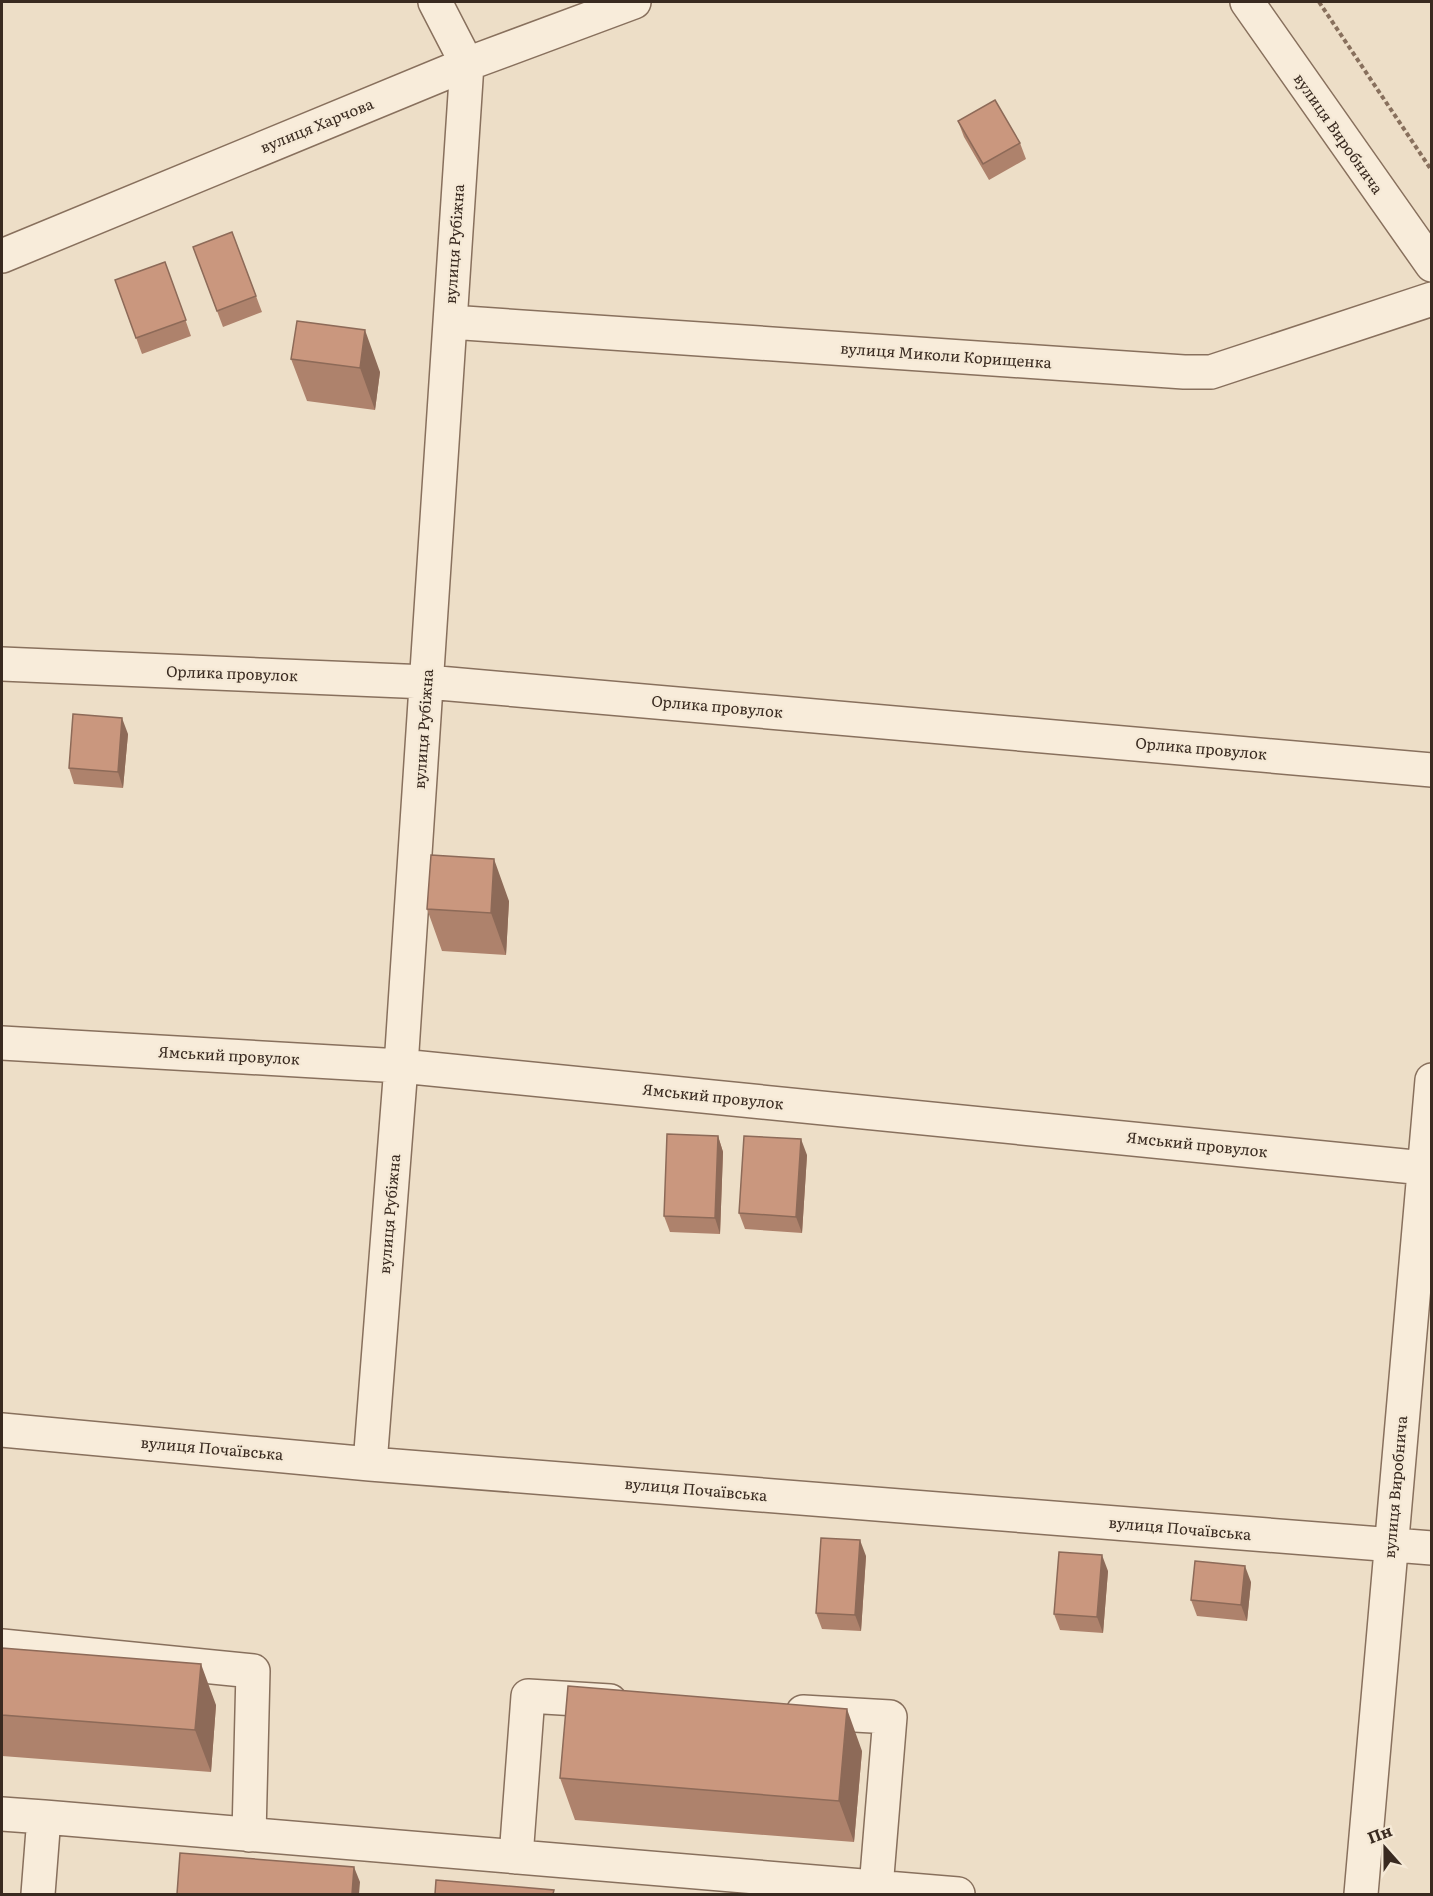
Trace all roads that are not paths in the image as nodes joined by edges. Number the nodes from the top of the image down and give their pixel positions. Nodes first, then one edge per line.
1 (435, 2) edge
2 (634, 2) edge
3 (1247, 2) edge
4 (467, 64) junction
5 (2, 256) edge
6 (1431, 265) edge
7 (1431, 299) edge
8 (450, 322) junction
9 (2, 664) edge
10 (427, 682) junction
11 (1431, 770) edge
12 (2, 1043) edge
13 (401, 1066) junction
14 (1431, 1080) edge
15 (1424, 1168) junction
16 (2, 1430) edge
17 (370, 1464) junction
18 (1391, 1545) junction
19 (1431, 1548) edge
20 (2, 1646) edge
21 (645, 1703) edge
22 (774, 1710) edge
23 (2, 1814) edge
24 (44, 1818) junction
25 (249, 1835) junction
26 (516, 1857) junction
27 (721, 1885) edge
28 (876, 1887) junction
29 (38, 1894) edge
30 (958, 1894) edge
31 (1361, 1894) edge

1 - 4 street
2 - 4 street, вулиця Харчова
3 - 6 street, вулиця Виробнича
4 - 5 street, вулиця Харчова
4 - 8 street, вулиця Рубіжна
7 - 8 street, вулиця Миколи Корищенка
8 - 10 street, вулиця Рубіжна
9 - 10 street, Орлика провулок
10 - 11 street, Орлика провулок
10 - 13 street, вулиця Рубіжна
12 - 13 street, Ямський провулок
13 - 15 street, Ямський провулок
13 - 17 street, вулиця Рубіжна
14 - 15 street, вулиця Виробнича
15 - 18 street, вулиця Виробнича
16 - 17 street, вулиця Почаївська
17 - 18 street, вулиця Почаївська
18 - 19 street, вулиця Почаївська
18 - 31 street, вулиця Виробнича
20 - 25 street
21 - 26 street
22 - 28 street
23 - 24 street
24 - 25 street
24 - 29 street
25 - 26 street
26 - 27 street
27 - 28 street
28 - 30 street

